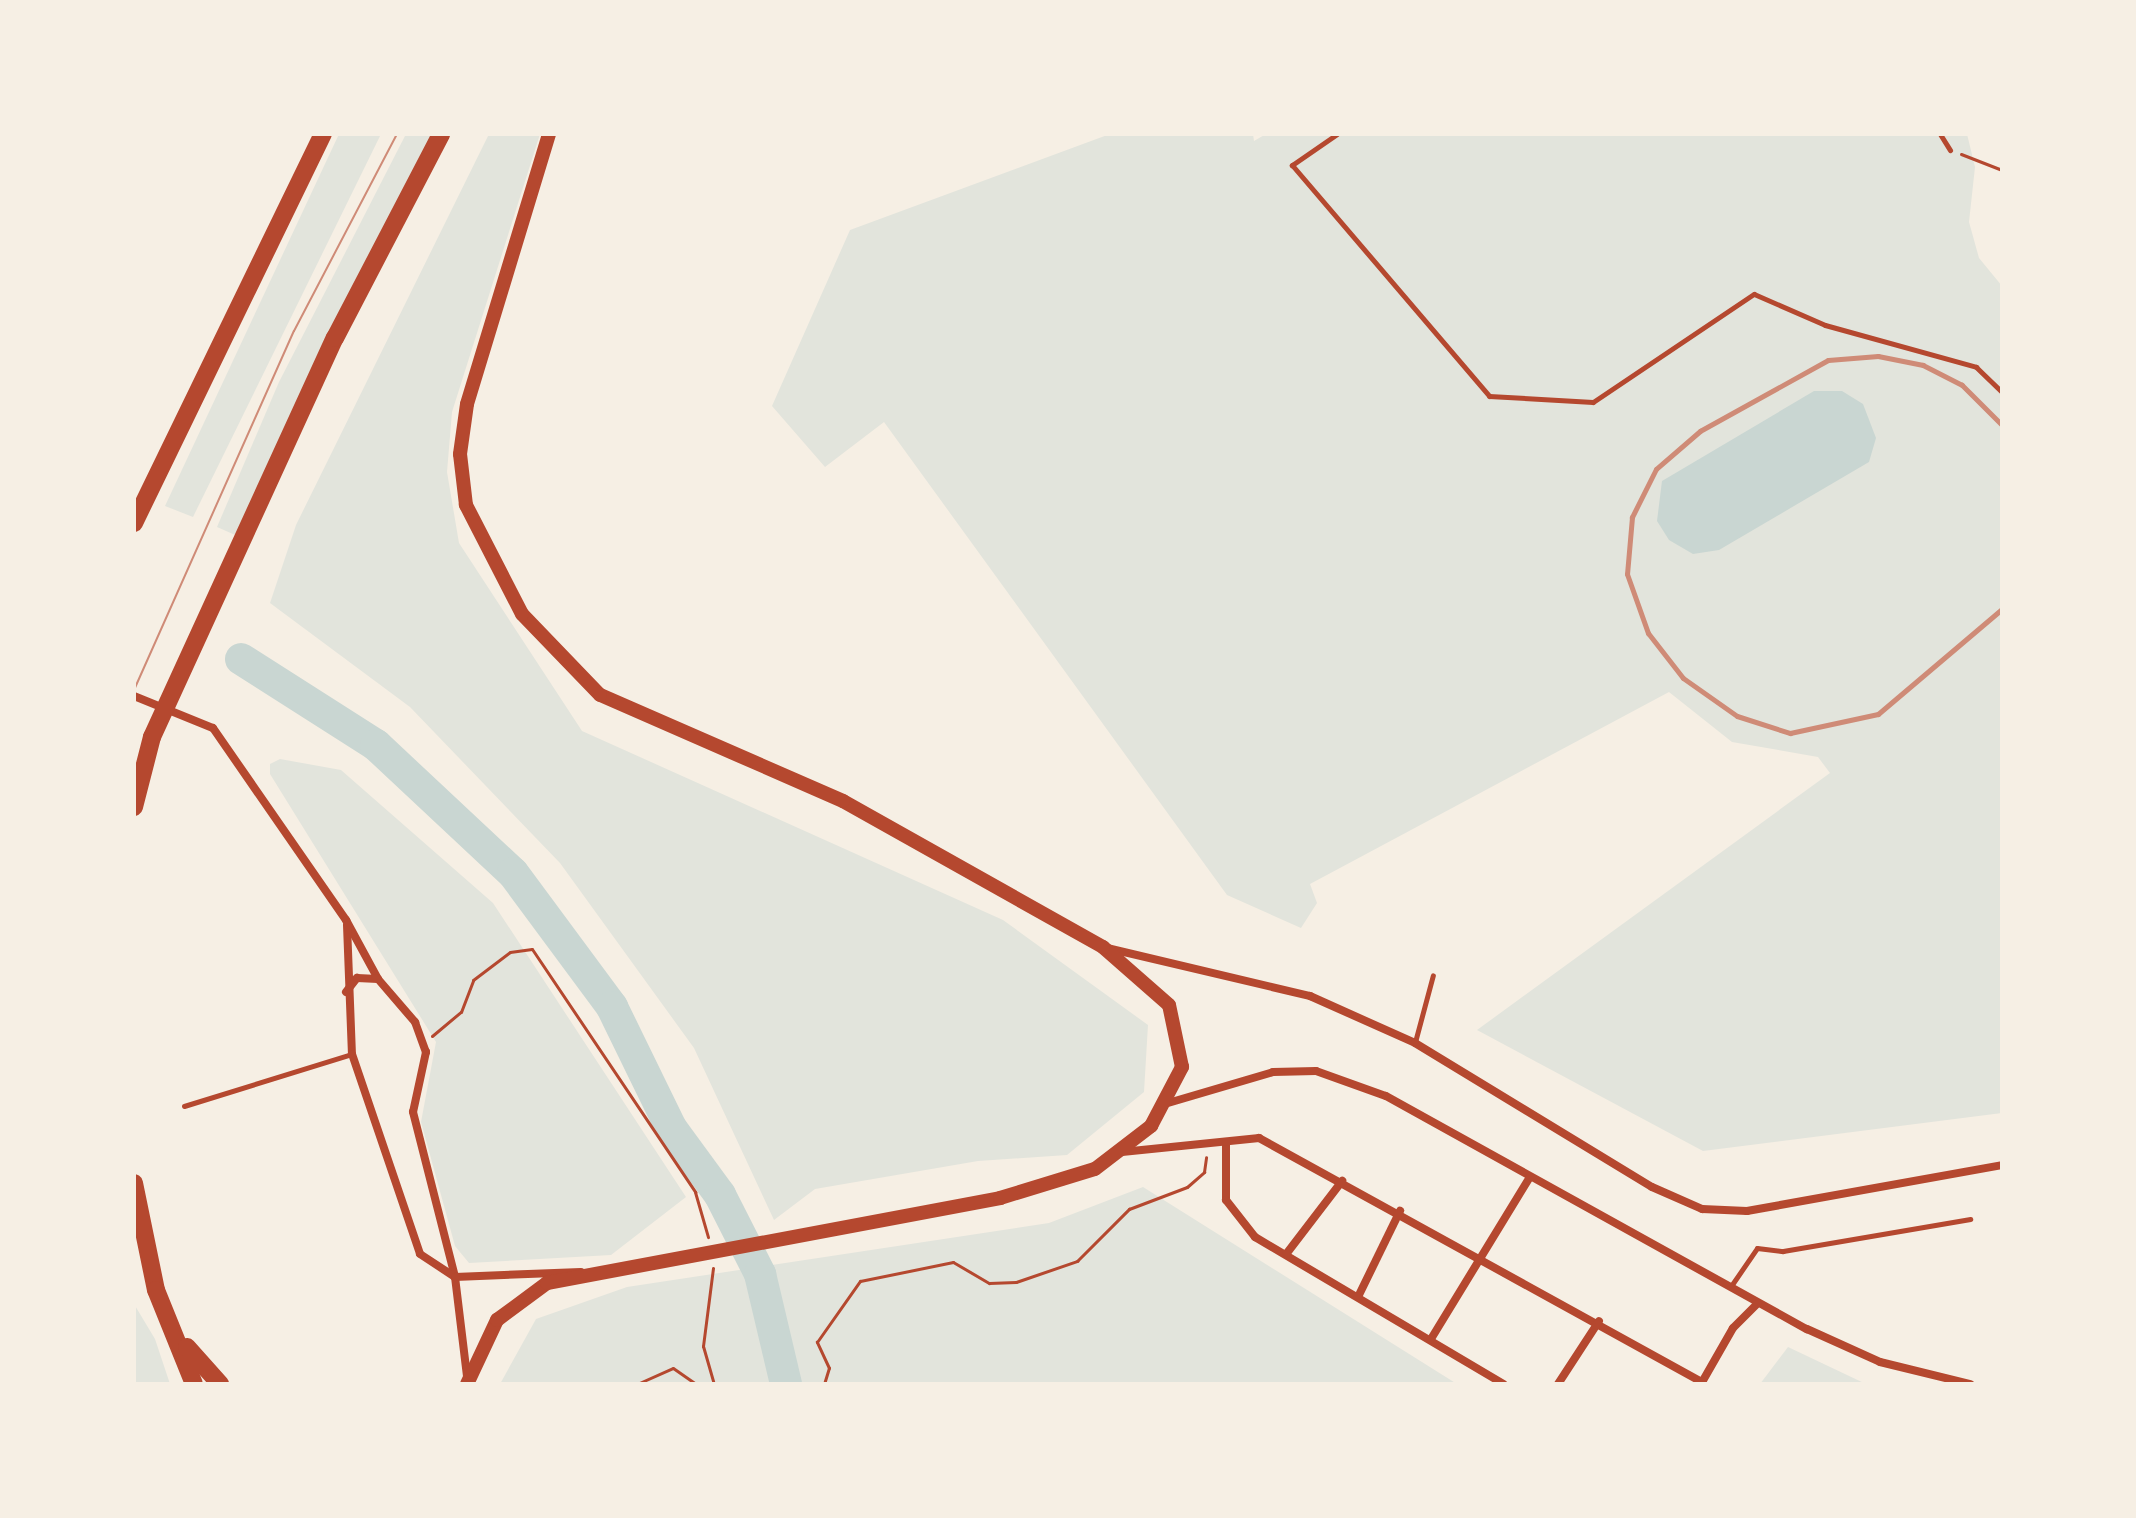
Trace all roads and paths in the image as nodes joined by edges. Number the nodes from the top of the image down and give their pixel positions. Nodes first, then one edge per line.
1 (323, 134) edge
2 (441, 134) edge
3 (549, 134) edge
4 (1337, 134) edge
5 (1940, 134) edge
6 (1950, 150) joint
7 (2002, 170) edge
8 (2002, 392) edge
9 (134, 523) edge
10 (134, 696) edge
11 (134, 807) edge
12 (346, 920) junction
13 (1103, 947) junction
14 (1433, 975) dead end
15 (378, 979) junction
16 (345, 995) junction
17 (440, 1029) dead end
18 (1415, 1043) junction
19 (352, 1054) junction
20 (1168, 1103) junction
21 (184, 1106) dead end
22 (1226, 1144) junction
23 (1208, 1146) junction
24 (1122, 1152) junction
25 (2002, 1165) edge
26 (1530, 1177) junction
27 (1342, 1181) junction
28 (134, 1183) edge
29 (1400, 1211) junction
30 (1970, 1219) dead end
31 (710, 1244) dead end
32 (1287, 1253) junction
33 (1483, 1256) junction
34 (134, 1257) edge
35 (713, 1257) dead end
36 (581, 1272) junction
37 (455, 1277) junction
38 (1731, 1286) junction
39 (156, 1290) junction
40 (1358, 1297) junction
41 (1758, 1303) junction
42 (1599, 1321) junction
43 (1431, 1339) junction
44 (182, 1342) junction
45 (467, 1381) edge
46 (1702, 1383) edge
47 (194, 1384) edge
48 (220, 1384) edge
49 (637, 1384) edge
50 (696, 1384) edge
51 (714, 1384) edge
52 (824, 1384) edge
53 (1504, 1384) edge
54 (1558, 1384) edge
55 (1970, 1384) edge

1 - 9 highway
2 - 11 highway
3 - 13 street
4 - 8 lane
5 - 6 lane
6 - 7 path
10 - 12 street
12 - 15 street
12 - 16 street
13 - 18 street
13 - 20 street
14 - 18 lane
15 - 16 street
15 - 37 street
16 - 19 street
17 - 31 path
18 - 25 street
19 - 21 lane
19 - 37 street
20 - 24 street
20 - 26 street
22 - 23 street
22 - 27 street
22 - 32 street
23 - 24 street
23 - 52 path
24 - 36 street
26 - 33 street
26 - 38 street
27 - 29 street
27 - 32 street
28 - 39 highway
29 - 33 street
29 - 40 street
30 - 38 lane
32 - 40 street
33 - 42 street
33 - 43 street
34 - 39 highway
35 - 51 path
36 - 37 street
36 - 45 street
37 - 45 street
38 - 41 street
39 - 44 highway
40 - 43 street
41 - 46 street
41 - 55 street
42 - 46 street
42 - 54 street
43 - 53 street
44 - 47 highway
44 - 48 highway
49 - 50 path

